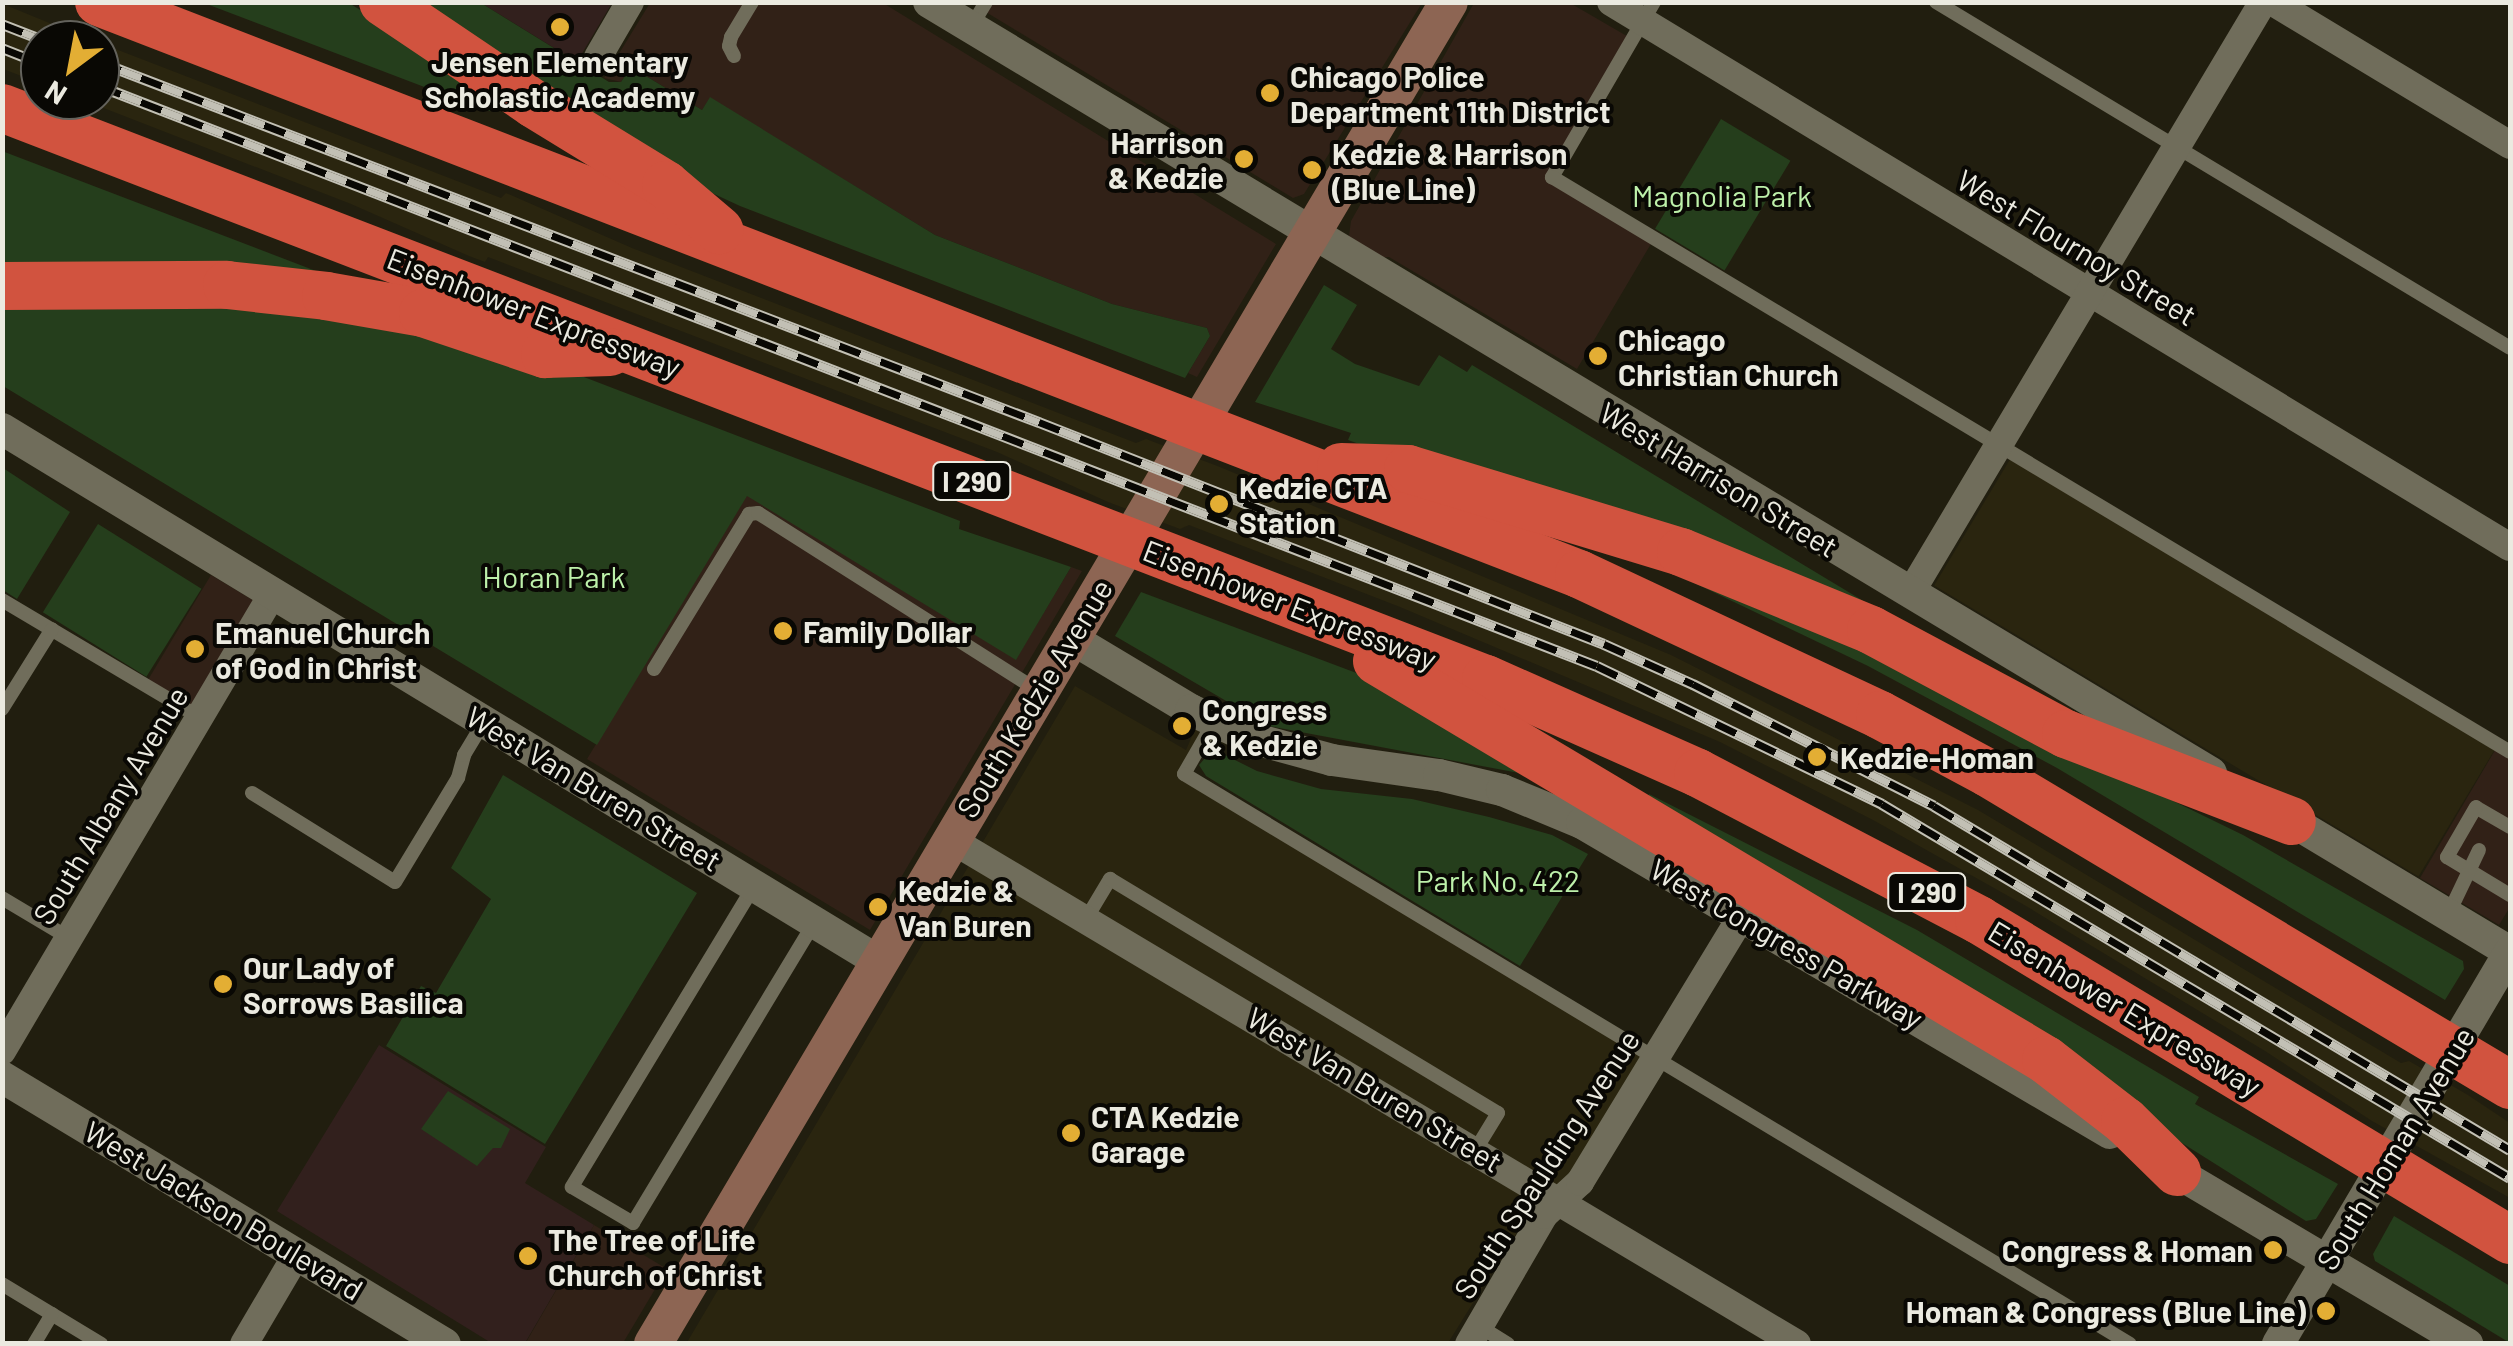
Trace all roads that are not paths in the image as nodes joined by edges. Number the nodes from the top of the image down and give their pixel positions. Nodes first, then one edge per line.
1 (98, 2) edge
2 (382, 2) edge
3 (630, 2) edge
4 (752, 2) edge
5 (930, 2) edge
6 (1449, 2) edge
7 (1611, 2) edge
8 (1936, 2) edge
9 (2263, 2) edge
10 (2273, 2) edge
11 (1649, 12) edge
12 (978, 15) edge
13 (734, 56) dead end
14 (598, 57) dead end
15 (2, 108) edge
16 (2510, 145) edge
17 (2177, 148) junction
18 (1313, 234) junction
19 (744, 252) junction
20 (2, 286) edge
21 (2091, 293) junction
22 (2510, 348) edge
23 (635, 352) junction
24 (2, 428) edge
25 (2001, 442) junction
26 (1310, 466) junction
27 (2510, 547) edge
28 (1910, 592) junction
29 (273, 593) junction
30 (2, 600) edge
31 (1308, 614) junction
32 (52, 629) junction
33 (1069, 637) junction
34 (654, 669) dead end
35 (1038, 691) junction
36 (2, 709) edge
37 (200, 717) junction
38 (484, 722) junction
39 (1214, 722) junction
40 (2510, 752) edge
41 (252, 793) dead end
42 (2292, 821) junction
43 (2500, 826) edge
44 (950, 839) junction
45 (2479, 850) dead end
46 (2468, 870) junction
47 (754, 885) junction
48 (2508, 887) edge
49 (2, 898) edge
50 (2448, 915) junction
51 (1740, 917) junction
52 (1086, 919) junction
53 (815, 922) junction
54 (69, 938) junction
55 (2510, 951) edge
56 (878, 961) junction
57 (2, 1051) edge
58 (1655, 1058) junction
59 (2, 1077) edge
60 (2510, 1085) edge
61 (1476, 1149) junction
62 (2177, 1172) junction
63 (1561, 1199) junction
64 (2510, 1240) edge
65 (297, 1254) junction
66 (2328, 1260) junction
67 (2, 1284) edge
68 (52, 1314) junction
69 (1474, 1335) edge
70 (34, 1344) edge
71 (101, 1344) edge
72 (244, 1344) edge
73 (444, 1344) edge
74 (652, 1344) edge
75 (1508, 1344) edge
76 (1797, 1344) edge
77 (2130, 1344) edge
78 (2278, 1344) edge
79 (2467, 1344) edge

1 - 19 highway
2 - 19 highway
3 - 14 street
4 - 13 lane
5 - 12 street, West Harrison Street
6 - 18 main road, South Kedzie Avenue
7 - 11 street, West Flournoy Street
8 - 17 lane
9 - 17 street
10 - 16 street
11 - 21 street, West Flournoy Street
11 - 25 lane
12 - 18 street, West Harrison Street
15 - 23 highway, Eisenhower Expressway / I 290
17 - 21 street
17 - 22 lane
18 - 28 street, West Harrison Street
18 - 33 main road, South Kedzie Avenue
19 - 26 highway
20 - 23 highway
21 - 25 street
21 - 27 street, West Flournoy Street
23 - 31 highway, Eisenhower Expressway / I 290
24 - 29 street, West Van Buren Street
25 - 28 street
25 - 40 lane
26 - 42 highway
26 - 60 highway
28 - 42 street, West Harrison Street
29 - 37 street, South Albany Avenue
29 - 38 street, West Van Buren Street
30 - 32 lane
31 - 62 highway
31 - 64 highway, Eisenhower Expressway / I 290
32 - 36 lane
32 - 37 lane
33 - 35 main road, South Kedzie Avenue
33 - 39 street, West Congress Parkway
34 - 35 lane
35 - 44 main road, South Kedzie Avenue
37 - 54 street, South Albany Avenue
38 - 41 lane
38 - 47 street, West Van Buren Street
39 - 51 street, West Congress Parkway
39 - 58 lane
42 - 50 street, West Harrison Street
43 - 46 lane
44 - 52 street, West Van Buren Street
44 - 56 main road, South Kedzie Avenue
45 - 46 lane
46 - 48 lane
46 - 50 lane
47 - 53 street, West Van Buren Street
47 - 53 lane
49 - 54 lane
50 - 55 street, West Harrison Street
51 - 58 street, South Spaulding Avenue
51 - 62 street, West Congress Parkway
52 - 61 street, West Van Buren Street
52 - 61 lane
53 - 56 street, West Van Buren Street
54 - 57 street, South Albany Avenue
55 - 66 street, South Homan Avenue
56 - 74 main road, South Kedzie Avenue
58 - 63 street, South Spaulding Avenue
58 - 77 lane
59 - 65 street, West Jackson Boulevard
61 - 63 street, West Van Buren Street
62 - 66 street, West Congress Parkway
63 - 69 street, South Spaulding Avenue
63 - 76 street, West Van Buren Street
65 - 72 street
65 - 73 street, West Jackson Boulevard
66 - 78 street, South Homan Avenue
66 - 79 street, West Congress Parkway
67 - 68 lane
68 - 70 lane
68 - 71 lane
69 - 75 lane

